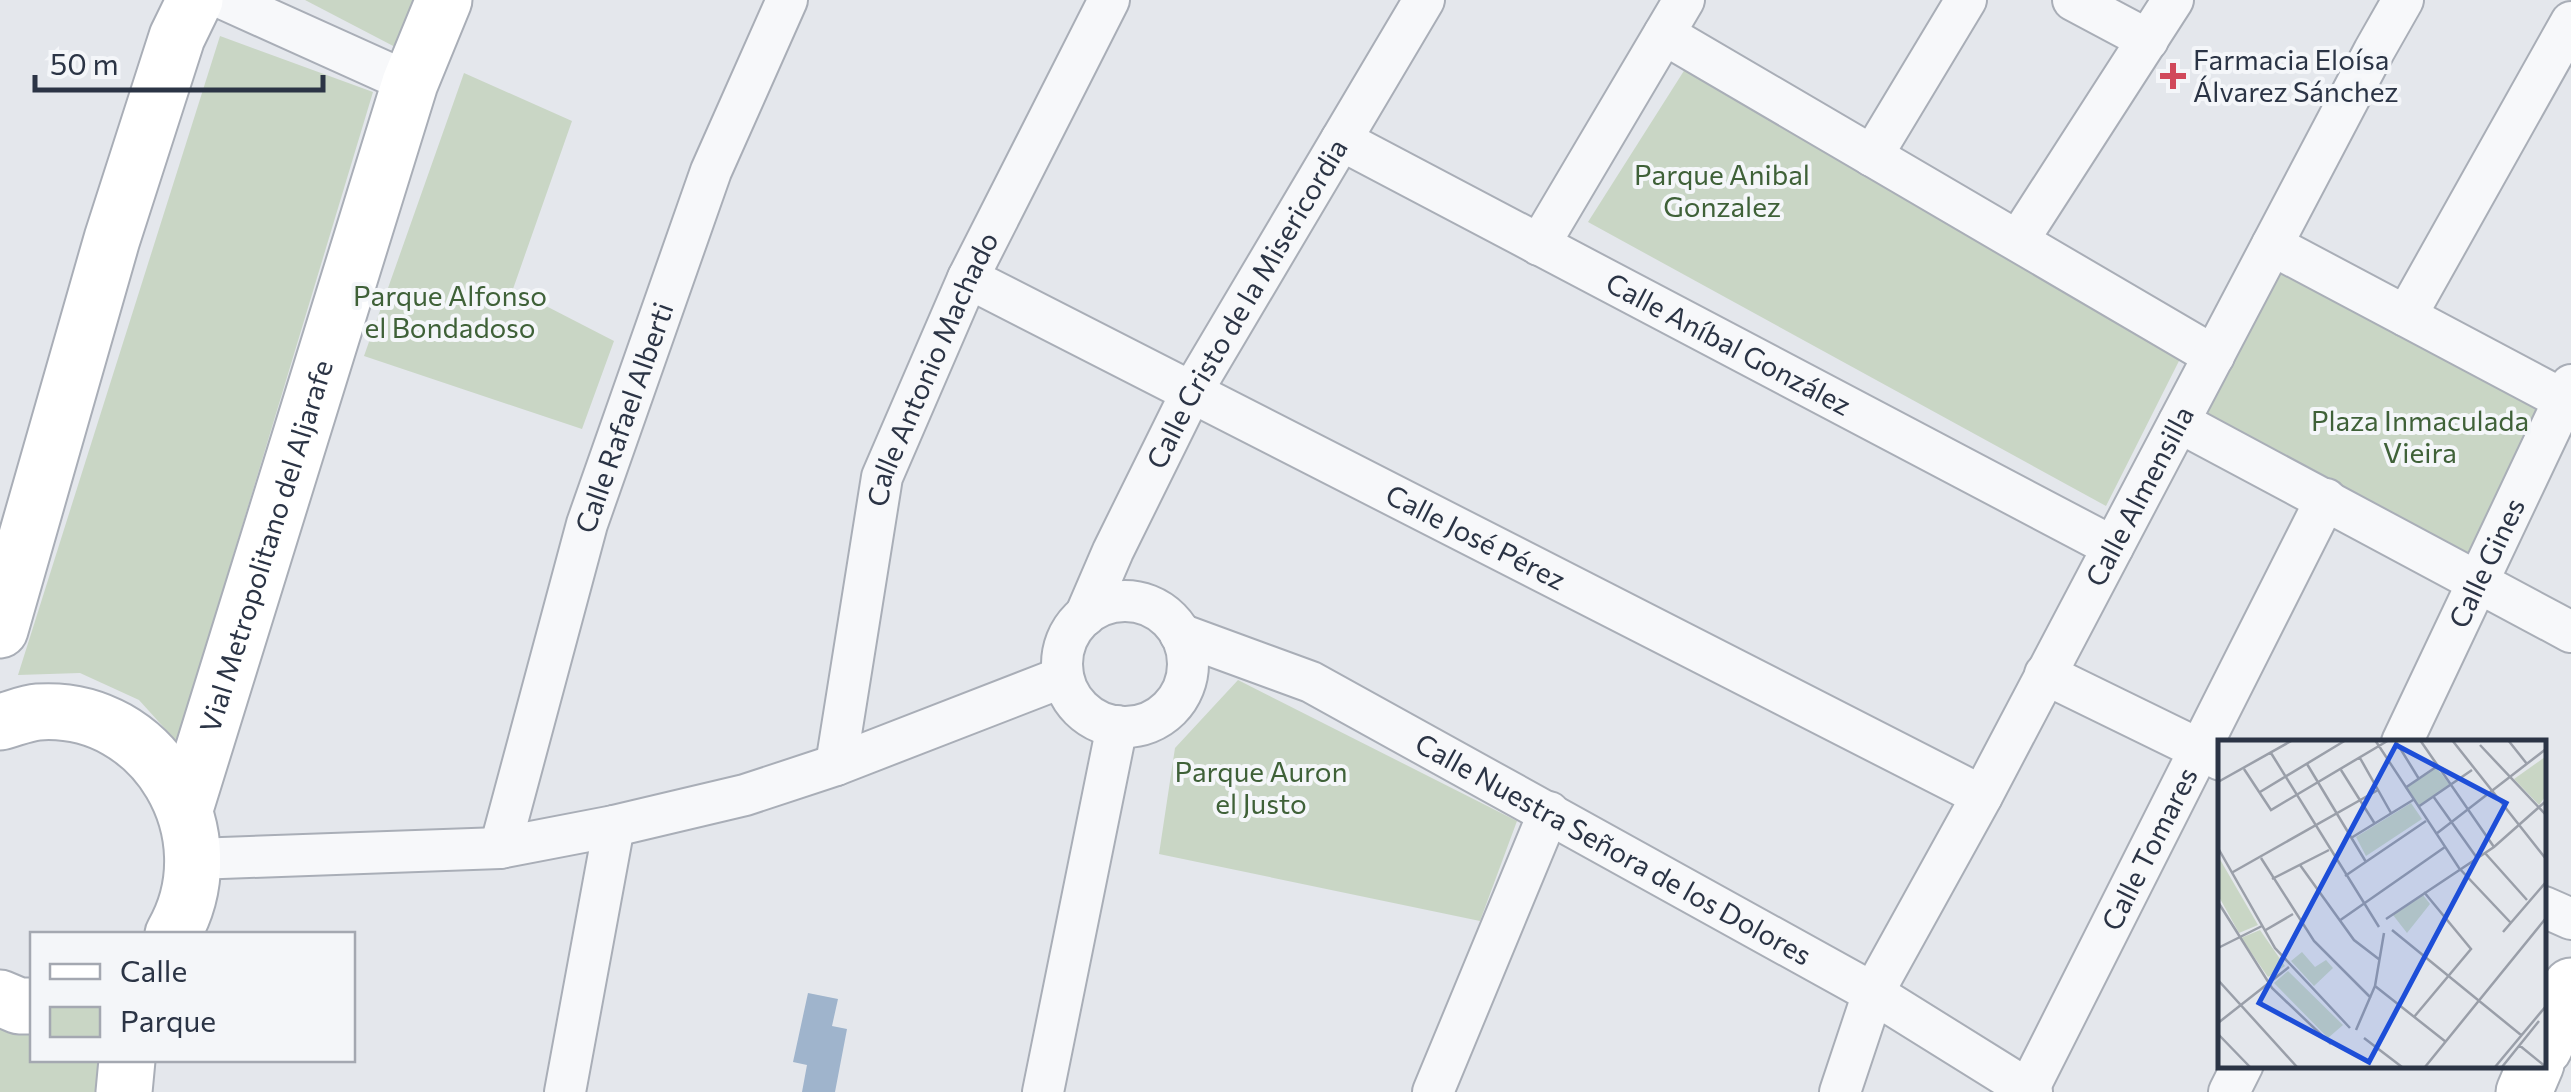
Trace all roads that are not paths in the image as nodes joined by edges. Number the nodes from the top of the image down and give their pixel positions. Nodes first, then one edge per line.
1 (195, 0) edge
2 (226, 0) edge
3 (444, 0) edge
4 (787, 0) edge
5 (1109, 0) edge
6 (1424, 0) edge
7 (1966, 0) edge
8 (2073, 0) edge
9 (2173, 0) edge
10 (2404, 0) edge
11 (1674, 17) edge
12 (2571, 22) edge
13 (2148, 40) junction
14 (410, 83) junction
15 (1341, 140) junction
16 (1872, 156) junction
17 (2018, 239) junction
18 (2272, 245) junction
19 (1539, 246) junction
20 (968, 278) junction
21 (2406, 316) junction
22 (2214, 356) junction
23 (2567, 392) edge
24 (1191, 393) junction
25 (2179, 422) junction
26 (2326, 499) junction
27 (2113, 548) junction
28 (2479, 584) junction
29 (1085, 616) junction
30 (0, 630) edge
31 (2571, 632) edge
32 (1180, 634) junction
33 (2045, 674) junction
34 (1063, 677) junction
35 (0, 722) edge
36 (1117, 726) junction
37 (2403, 740) edge
38 (2210, 755) edge
39 (836, 764) junction
40 (1982, 796) junction
41 (1549, 812) junction
42 (614, 826) junction
43 (190, 834) junction
44 (500, 848) junction
45 (2546, 908) edge
46 (2571, 919) edge
47 (174, 932) edge
48 (2571, 986) edge
49 (1873, 993) junction
50 (0, 998) edge
51 (30, 1006) edge
52 (2546, 1043) edge
53 (127, 1062) edge
54 (2241, 1067) edge
55 (2535, 1067) edge
56 (2030, 1091) edge
57 (124, 1092) edge
58 (565, 1092) edge
59 (1043, 1092) edge
60 (1433, 1092) edge
61 (1840, 1092) edge
62 (2229, 1092) edge
63 (2524, 1092) edge

1 - 30 main road
2 - 14 street
3 - 14 main road, Vial Metropolitano del Aljarafe
4 - 44 street, Calle Rafael Alberti
5 - 20 street, Calle Antonio Machado
6 - 15 street, Calle Cristo de la Misericordia
7 - 16 street
8 - 13 street
9 - 13 street
10 - 18 street, Calle Almensilla
11 - 16 street
11 - 19 street
12 - 21 street
13 - 17 street
14 - 43 main road, Vial Metropolitano del Aljarafe
15 - 19 street, Calle Aníbal González
15 - 24 street, Calle Cristo de la Misericordia
16 - 17 street
17 - 22 street
18 - 21 street
18 - 22 street, Calle Almensilla
19 - 27 street, Calle Aníbal González
20 - 24 street, Calle José Pérez
20 - 39 street, Calle Antonio Machado
21 - 23 street
22 - 25 street, Calle Almensilla
23 - 28 street, Calle Gines
24 - 29 street, Calle Cristo de la Misericordia
24 - 40 street, Calle José Pérez
25 - 26 street
25 - 27 street, Calle Almensilla
26 - 28 street
26 - 38 street, Calle Tomares
27 - 33 street, Calle Almensilla
28 - 31 street
28 - 37 street, Calle Gines
29 - 32 street
29 - 34 street
32 - 36 street
32 - 41 street, Calle Nuestra Señora de los Dolores
33 - 38 street
33 - 40 street, Calle Almensilla
34 - 36 street
34 - 39 street
35 - 43 main road
36 - 59 street
38 - 56 street, Calle Tomares
39 - 42 street
40 - 49 street, Calle Almensilla
41 - 49 street, Calle Nuestra Señora de los Dolores
41 - 60 street
42 - 44 street
42 - 58 street
43 - 44 street
43 - 47 main road, Vial Metropolitano del Aljarafe
45 - 46 street
48 - 52 main road
49 - 56 street, Calle Nuestra Señora de los Dolores
49 - 61 street, Calle Almensilla
50 - 51 main road
53 - 57 main road
54 - 62 street
55 - 63 main road

